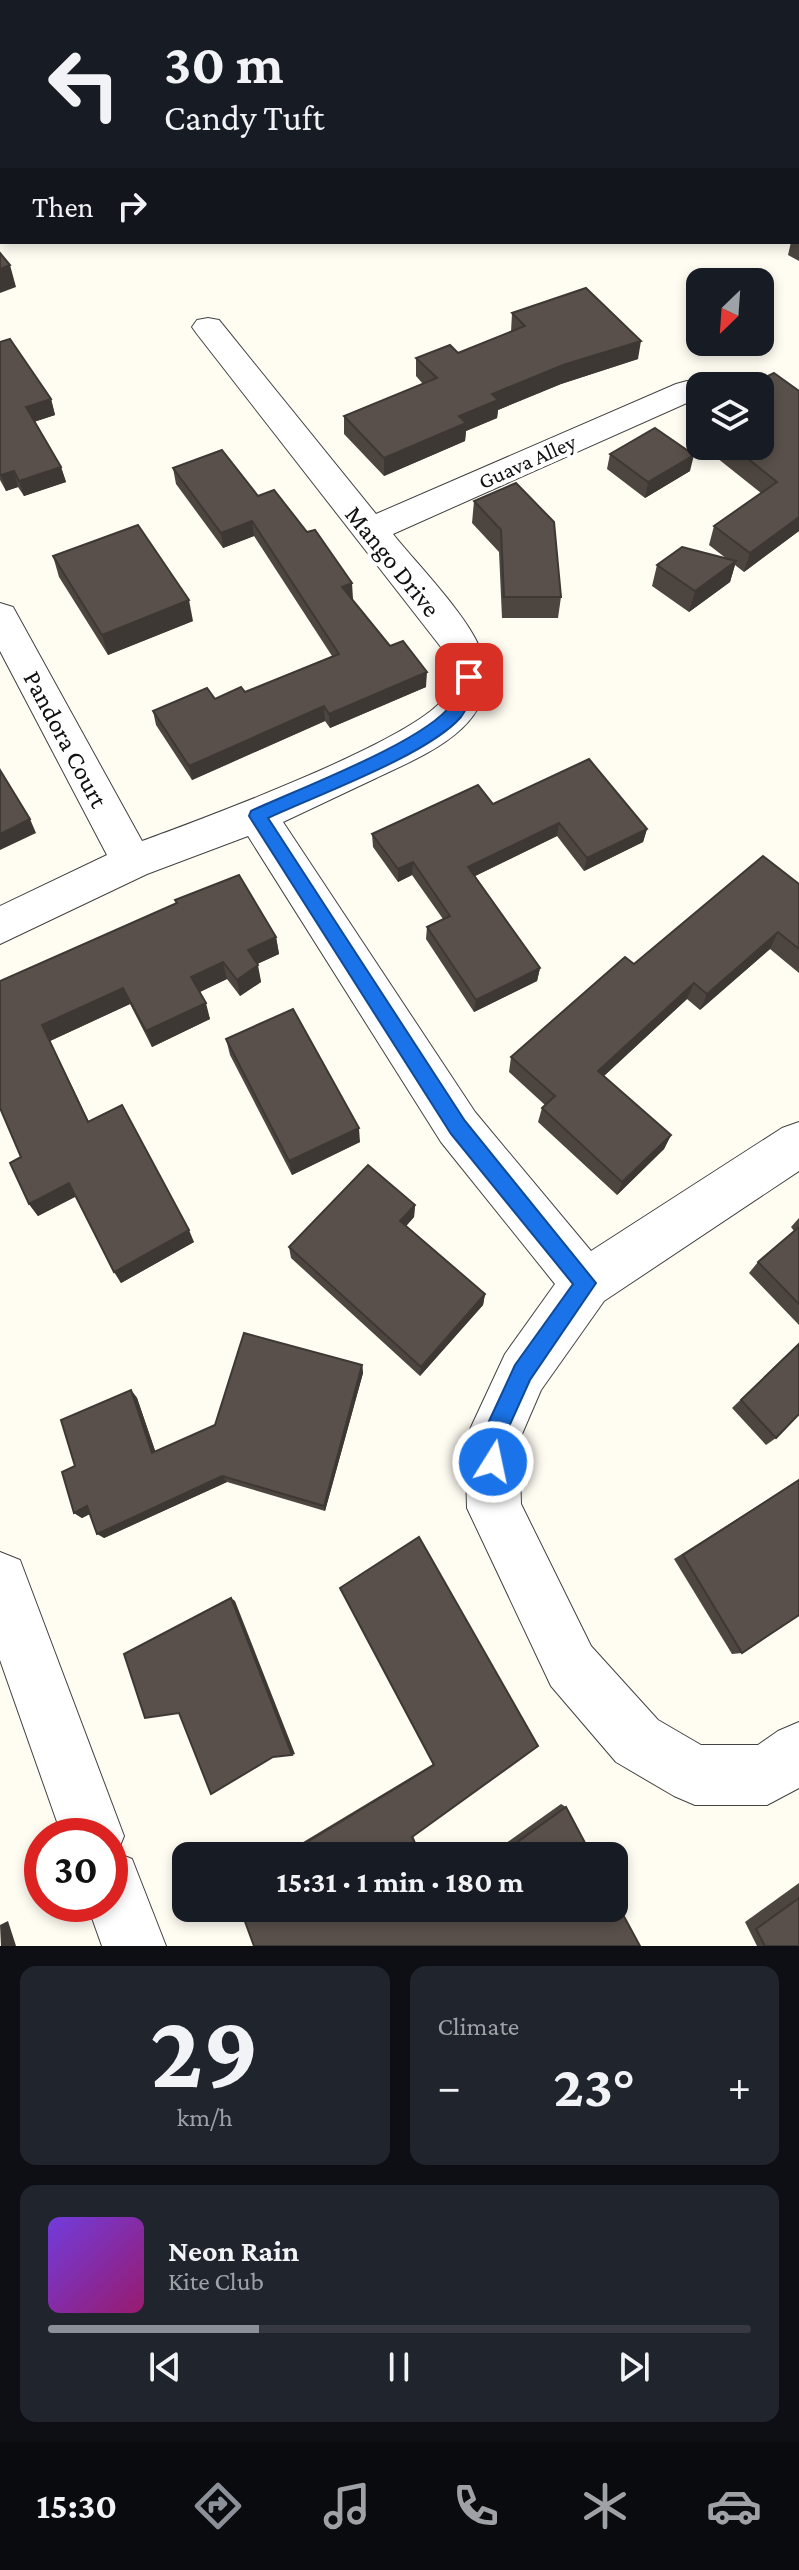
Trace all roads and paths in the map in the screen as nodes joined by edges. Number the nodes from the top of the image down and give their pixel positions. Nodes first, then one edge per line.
1 (208, 327) dead end
2 (686, 391) edge
3 (368, 531) junction
4 (0, 616) edge
5 (257, 816) junction
6 (132, 862) junction
7 (0, 926) edge
8 (799, 1144) edge
9 (586, 1283) junction
10 (0, 1580) edge
11 (799, 1752) edge
12 (86, 1818) edge
13 (125, 1922) edge
14 (134, 1946) edge

1 - 3 street, Mango Drive
2 - 3 street, Guava Alley
3 - 5 street, Mango Drive
4 - 6 street, Pandora Court
5 - 6 street, Mango Drive
5 - 9 street
6 - 7 street, Mango Drive
8 - 9 street
9 - 11 street
10 - 12 street
13 - 14 street

